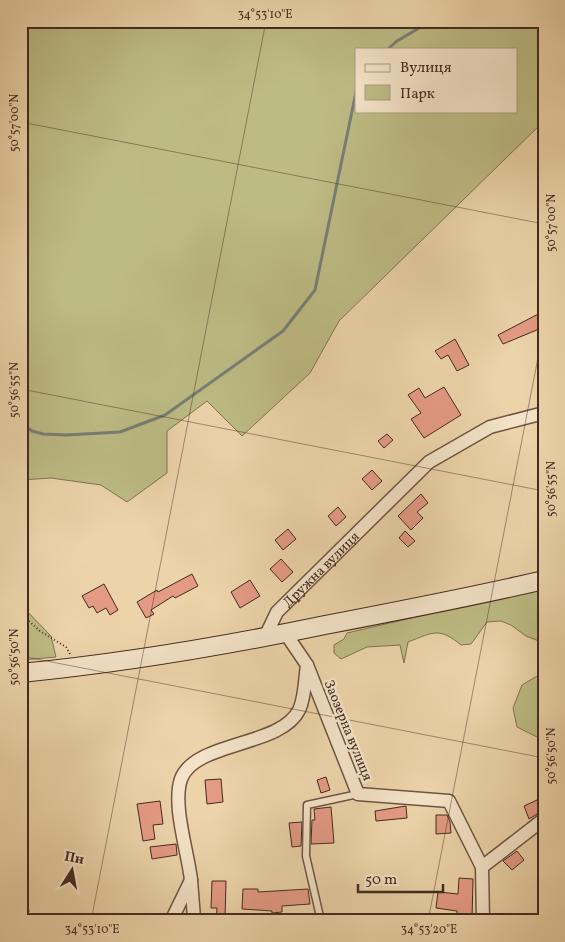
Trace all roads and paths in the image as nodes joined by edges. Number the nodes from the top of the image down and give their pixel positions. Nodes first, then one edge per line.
1 (544, 413) edge
2 (544, 580) edge
3 (21, 614) edge
4 (286, 634) junction
5 (266, 637) junction
6 (307, 665) junction
7 (77, 667) junction
8 (21, 672) edge
9 (358, 794) junction
10 (544, 819) edge
11 (482, 866) junction
12 (191, 880) junction
13 (21, 899) edge
14 (36, 921) edge
15 (178, 921) edge
16 (185, 921) edge
17 (321, 921) edge
18 (483, 921) edge

1 - 5 street, Дружна вулиця
2 - 4 main road
3 - 7 path
4 - 5 main road
4 - 6 street, Заозерна вулиця
5 - 7 main road
6 - 9 street, Заозерна вулиця
6 - 12 street, Заозерна вулиця
7 - 8 main road
9 - 11 street, Заозерна вулиця
9 - 17 lane
10 - 11 street
11 - 18 street, Заозерна вулиця
12 - 15 street
12 - 16 street, Заозерна вулиця
13 - 14 path

